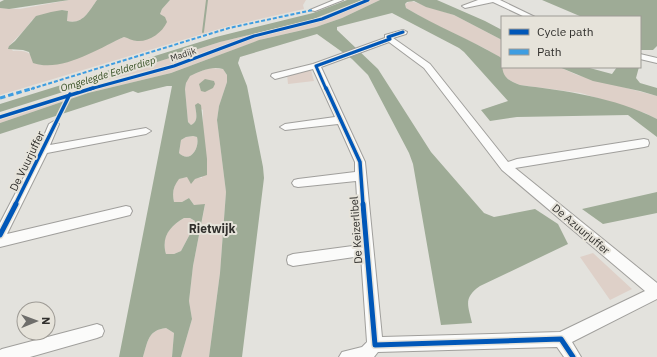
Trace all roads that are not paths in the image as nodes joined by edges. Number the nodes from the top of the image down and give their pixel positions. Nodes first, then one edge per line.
1 (340, 0) edge
2 (492, 0) edge
3 (495, 0) edge
4 (465, 6) dead end
5 (313, 10) dead end
6 (529, 16) edge
7 (404, 32) dead end
8 (390, 39) junction
9 (641, 56) edge
10 (657, 61) edge
11 (316, 66) junction
12 (274, 76) dead end
13 (341, 120) junction
14 (54, 124) dead end
15 (285, 127) dead end
16 (146, 131) dead end
17 (644, 143) dead end
18 (43, 150) junction
19 (506, 167) junction
20 (362, 176) junction
21 (298, 183) dead end
22 (126, 212) dead end
23 (0, 235) edge
24 (0, 241) edge
25 (366, 250) junction
26 (293, 260) dead end
27 (657, 292) edge
28 (97, 331) dead end
29 (561, 339) junction
30 (375, 345) junction
31 (2, 357) edge
32 (347, 357) edge
33 (572, 357) edge

1 - 5 street
2 - 4 street
3 - 6 street
7 - 8 street
8 - 11 street
8 - 19 street, De Azuurjuffer
9 - 10 street
11 - 12 street
11 - 13 street, De Keizerlibel
13 - 15 street
13 - 20 street, De Keizerlibel
14 - 18 street, De Vuurjuffer
16 - 18 street, De Vuurjuffer
17 - 19 street
18 - 23 street, De Vuurjuffer
19 - 27 street, De Azuurjuffer
20 - 21 street
20 - 25 street, De Keizerlibel
22 - 24 street
25 - 26 street, De Keizerlibel
25 - 30 street, De Keizerlibel
27 - 29 street
28 - 31 street
29 - 30 street
29 - 33 street
30 - 32 street

